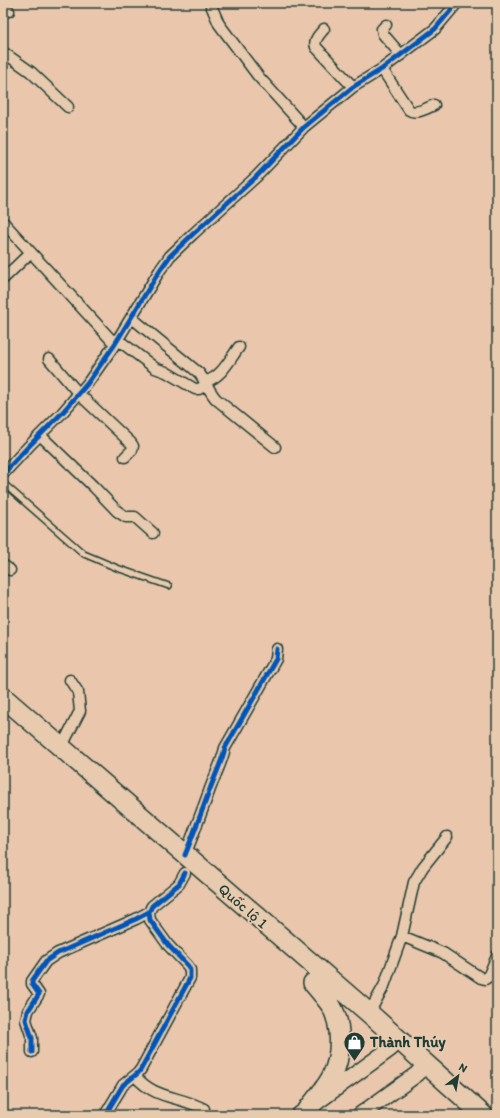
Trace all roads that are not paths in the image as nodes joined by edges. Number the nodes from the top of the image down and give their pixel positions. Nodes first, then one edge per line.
1 (210, 3) edge
2 (457, 3) edge
3 (386, 24) dead end
4 (324, 29) dead end
5 (3, 52) edge
6 (401, 55) junction
7 (382, 69) junction
8 (353, 87) junction
9 (434, 105) dead end
10 (68, 107) dead end
11 (304, 127) junction
12 (3, 222) edge
13 (30, 252) junction
14 (3, 279) edge
15 (132, 318) junction
16 (116, 342) junction
17 (239, 347) dead end
18 (49, 358) dead end
19 (207, 383) junction
20 (79, 394) junction
21 (40, 435) junction
22 (275, 447) dead end
23 (125, 457) dead end
24 (3, 474) edge
25 (3, 483) edge
26 (153, 533) dead end
27 (169, 586) dead end
28 (277, 649) dead end
29 (70, 680) dead end
30 (3, 697) edge
31 (3, 714) edge
32 (61, 748) junction
33 (447, 837) dead end
34 (185, 864) junction
35 (149, 912) junction
36 (402, 936) junction
37 (497, 956) edge
38 (494, 971) edge
39 (313, 982) junction
40 (369, 1013) junction
41 (394, 1045) junction
42 (32, 1052) dead end
43 (421, 1069) junction
44 (135, 1076) junction
45 (204, 1109) dead end
46 (304, 1112) edge
47 (105, 1115) edge
48 (360, 1115) edge
49 (464, 1115) edge
50 (483, 1115) edge

1 - 11 street
2 - 6 street
3 - 6 street
4 - 8 street
5 - 10 street
6 - 7 street
7 - 8 street
7 - 9 street
8 - 11 street
11 - 15 street
12 - 13 street
13 - 14 street
13 - 16 street
15 - 16 street
15 - 19 street
16 - 19 street
16 - 20 street
17 - 19 street
18 - 20 street
19 - 22 street
20 - 21 street
20 - 23 street
21 - 24 street
21 - 26 street
25 - 27 lane
28 - 34 street
29 - 32 street
30 - 32 highway, Quốc lộ 1
31 - 34 highway, Quốc lộ 1
32 - 34 highway, Quốc lộ 1
33 - 36 street
34 - 35 street
34 - 39 highway, Quốc lộ 1
34 - 40 highway, Quốc lộ 1
35 - 42 street
35 - 44 street
36 - 38 street
36 - 40 street
37 - 38 street
39 - 41 highway, Quốc lộ 1
39 - 46 highway
40 - 41 highway, Quốc lộ 1
41 - 43 highway, Quốc lộ 1
41 - 46 main road
43 - 48 main road
43 - 49 highway, Quốc lộ 1
43 - 50 highway, Quốc lộ 1
44 - 45 street
44 - 47 street

